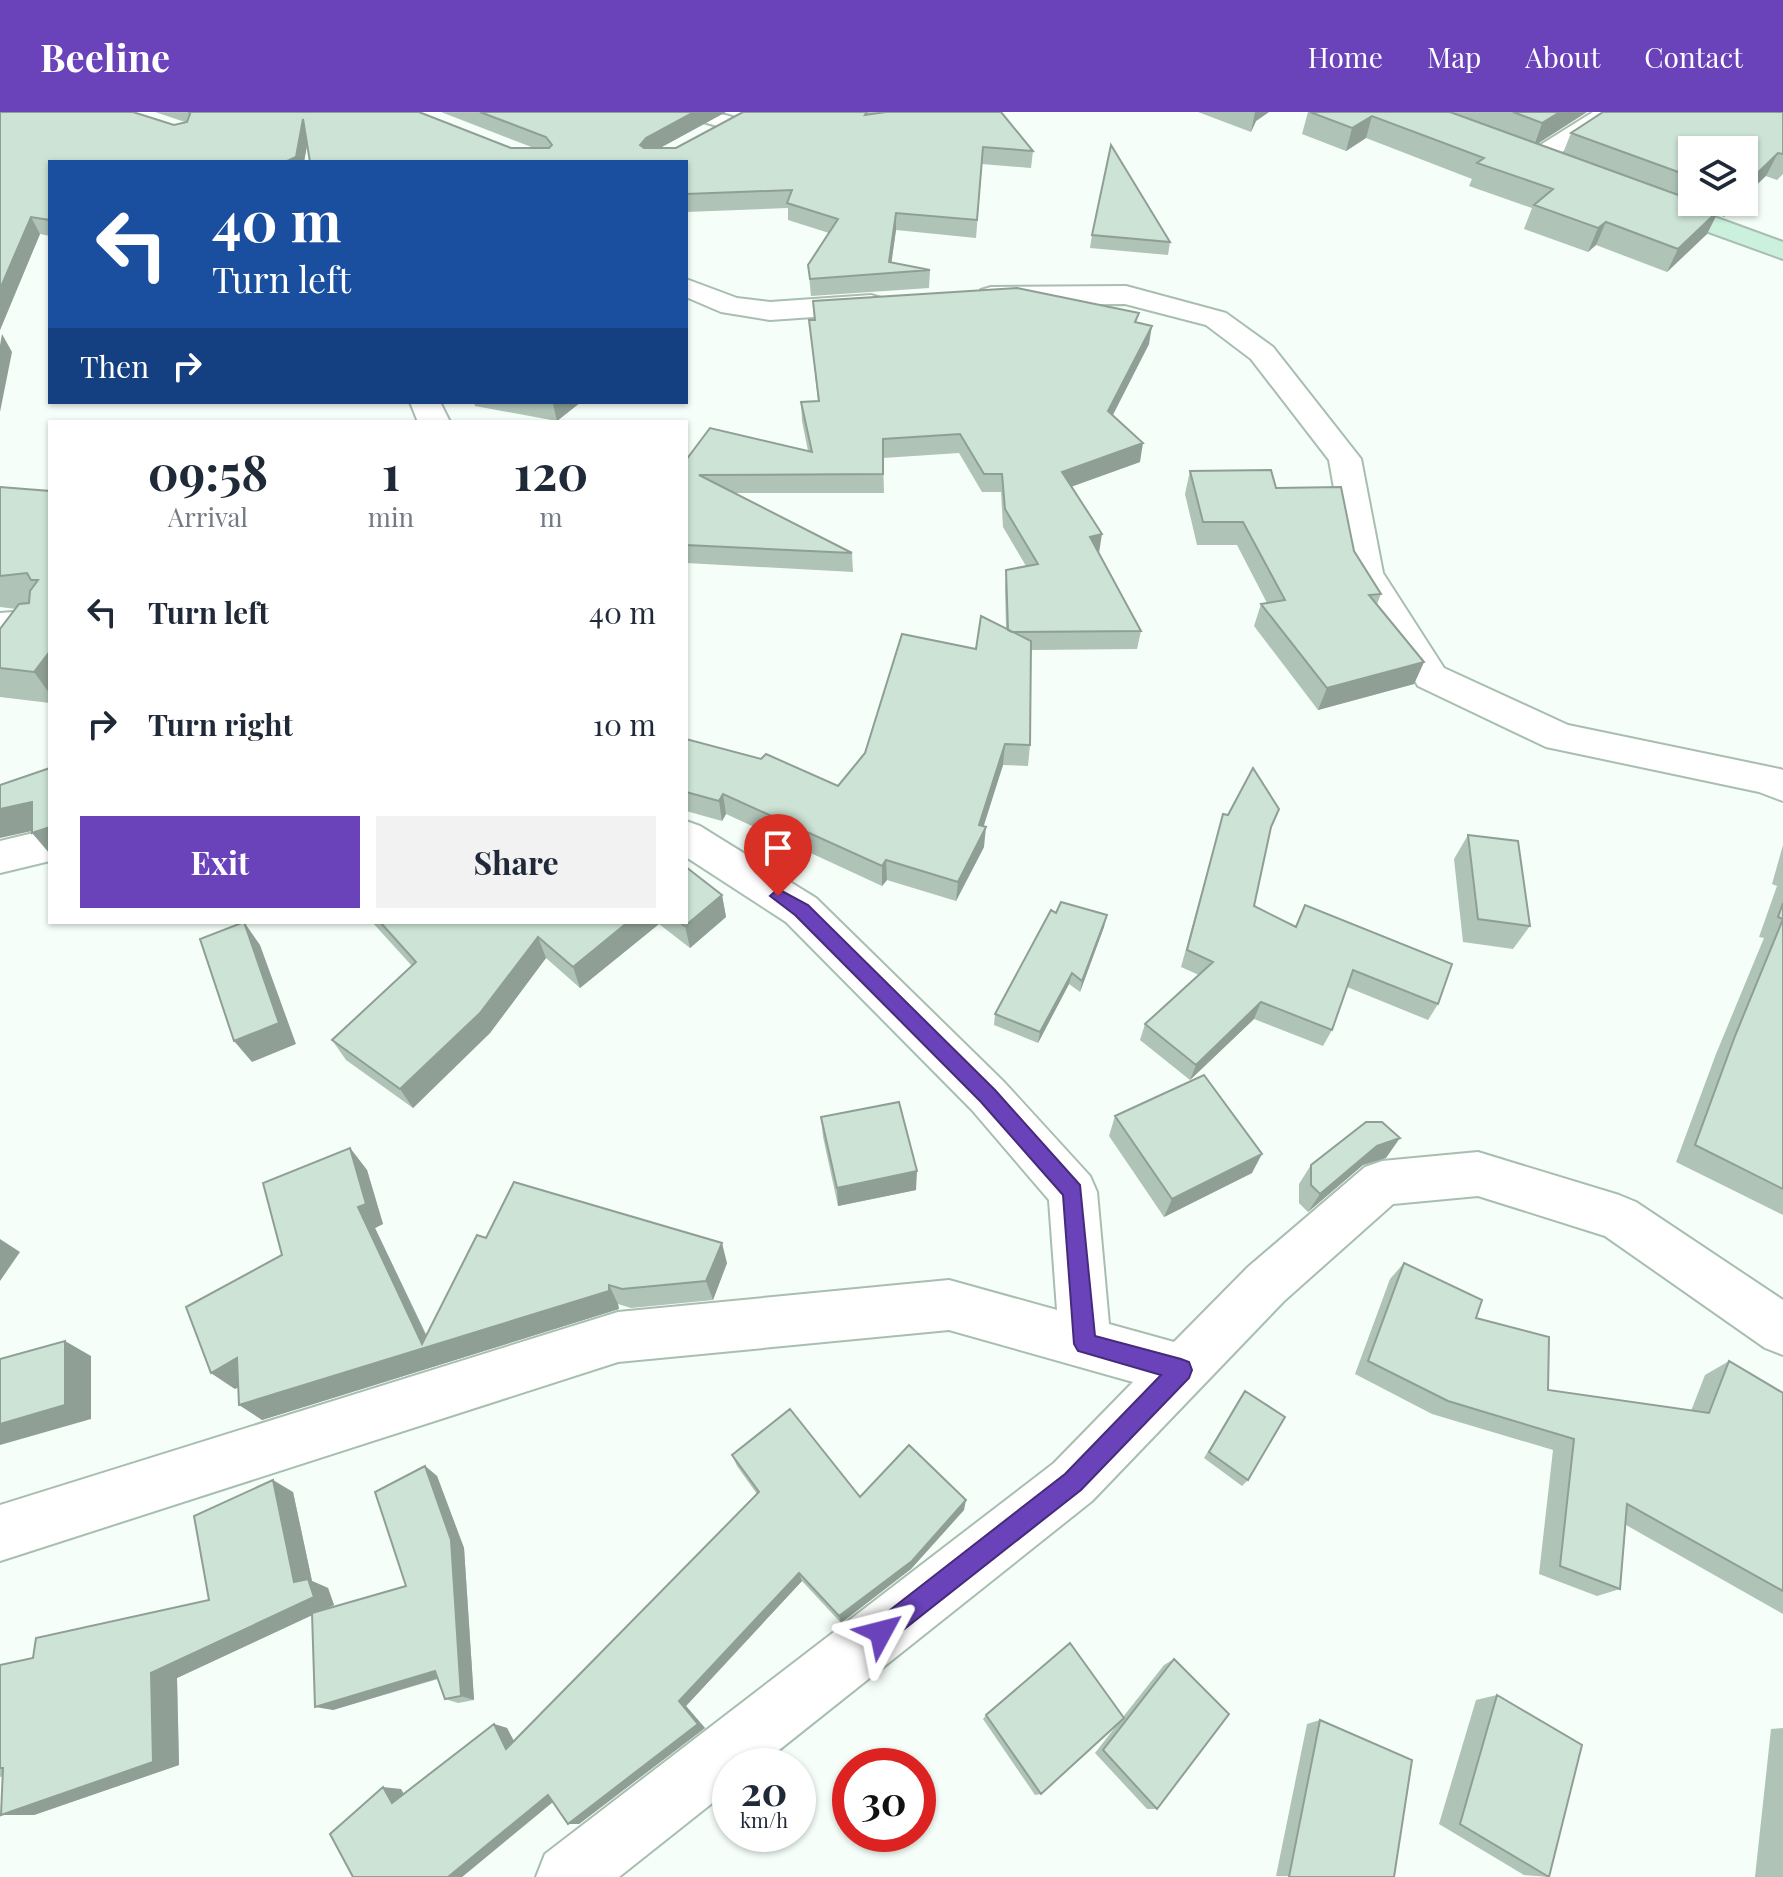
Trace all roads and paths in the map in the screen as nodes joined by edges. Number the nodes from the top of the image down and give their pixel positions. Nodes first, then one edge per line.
1 (695, 112) edge
2 (1610, 112) edge
3 (741, 118) edge
4 (696, 143) edge
5 (1508, 148) edge
6 (1535, 159) junction
7 (1564, 170) edge
8 (1637, 197) edge
9 (1783, 251) edge
10 (688, 288) edge
11 (965, 297) edge
12 (905, 302) edge
13 (48, 621) edge
14 (0, 625) edge
15 (1783, 786) edge
16 (688, 838) edge
17 (48, 845) edge
18 (0, 857) edge
19 (1783, 1330) edge
20 (1085, 1344) junction
21 (1181, 1370) junction
22 (0, 1533) edge
23 (568, 1877) edge

1 - 3 street
2 - 6 street
3 - 4 street
5 - 6 main road
6 - 7 main road
8 - 9 main road
10 - 12 street
11 - 15 street
13 - 14 street
16 - 20 street
17 - 18 street
19 - 21 street
20 - 21 street
20 - 22 street
21 - 23 street

